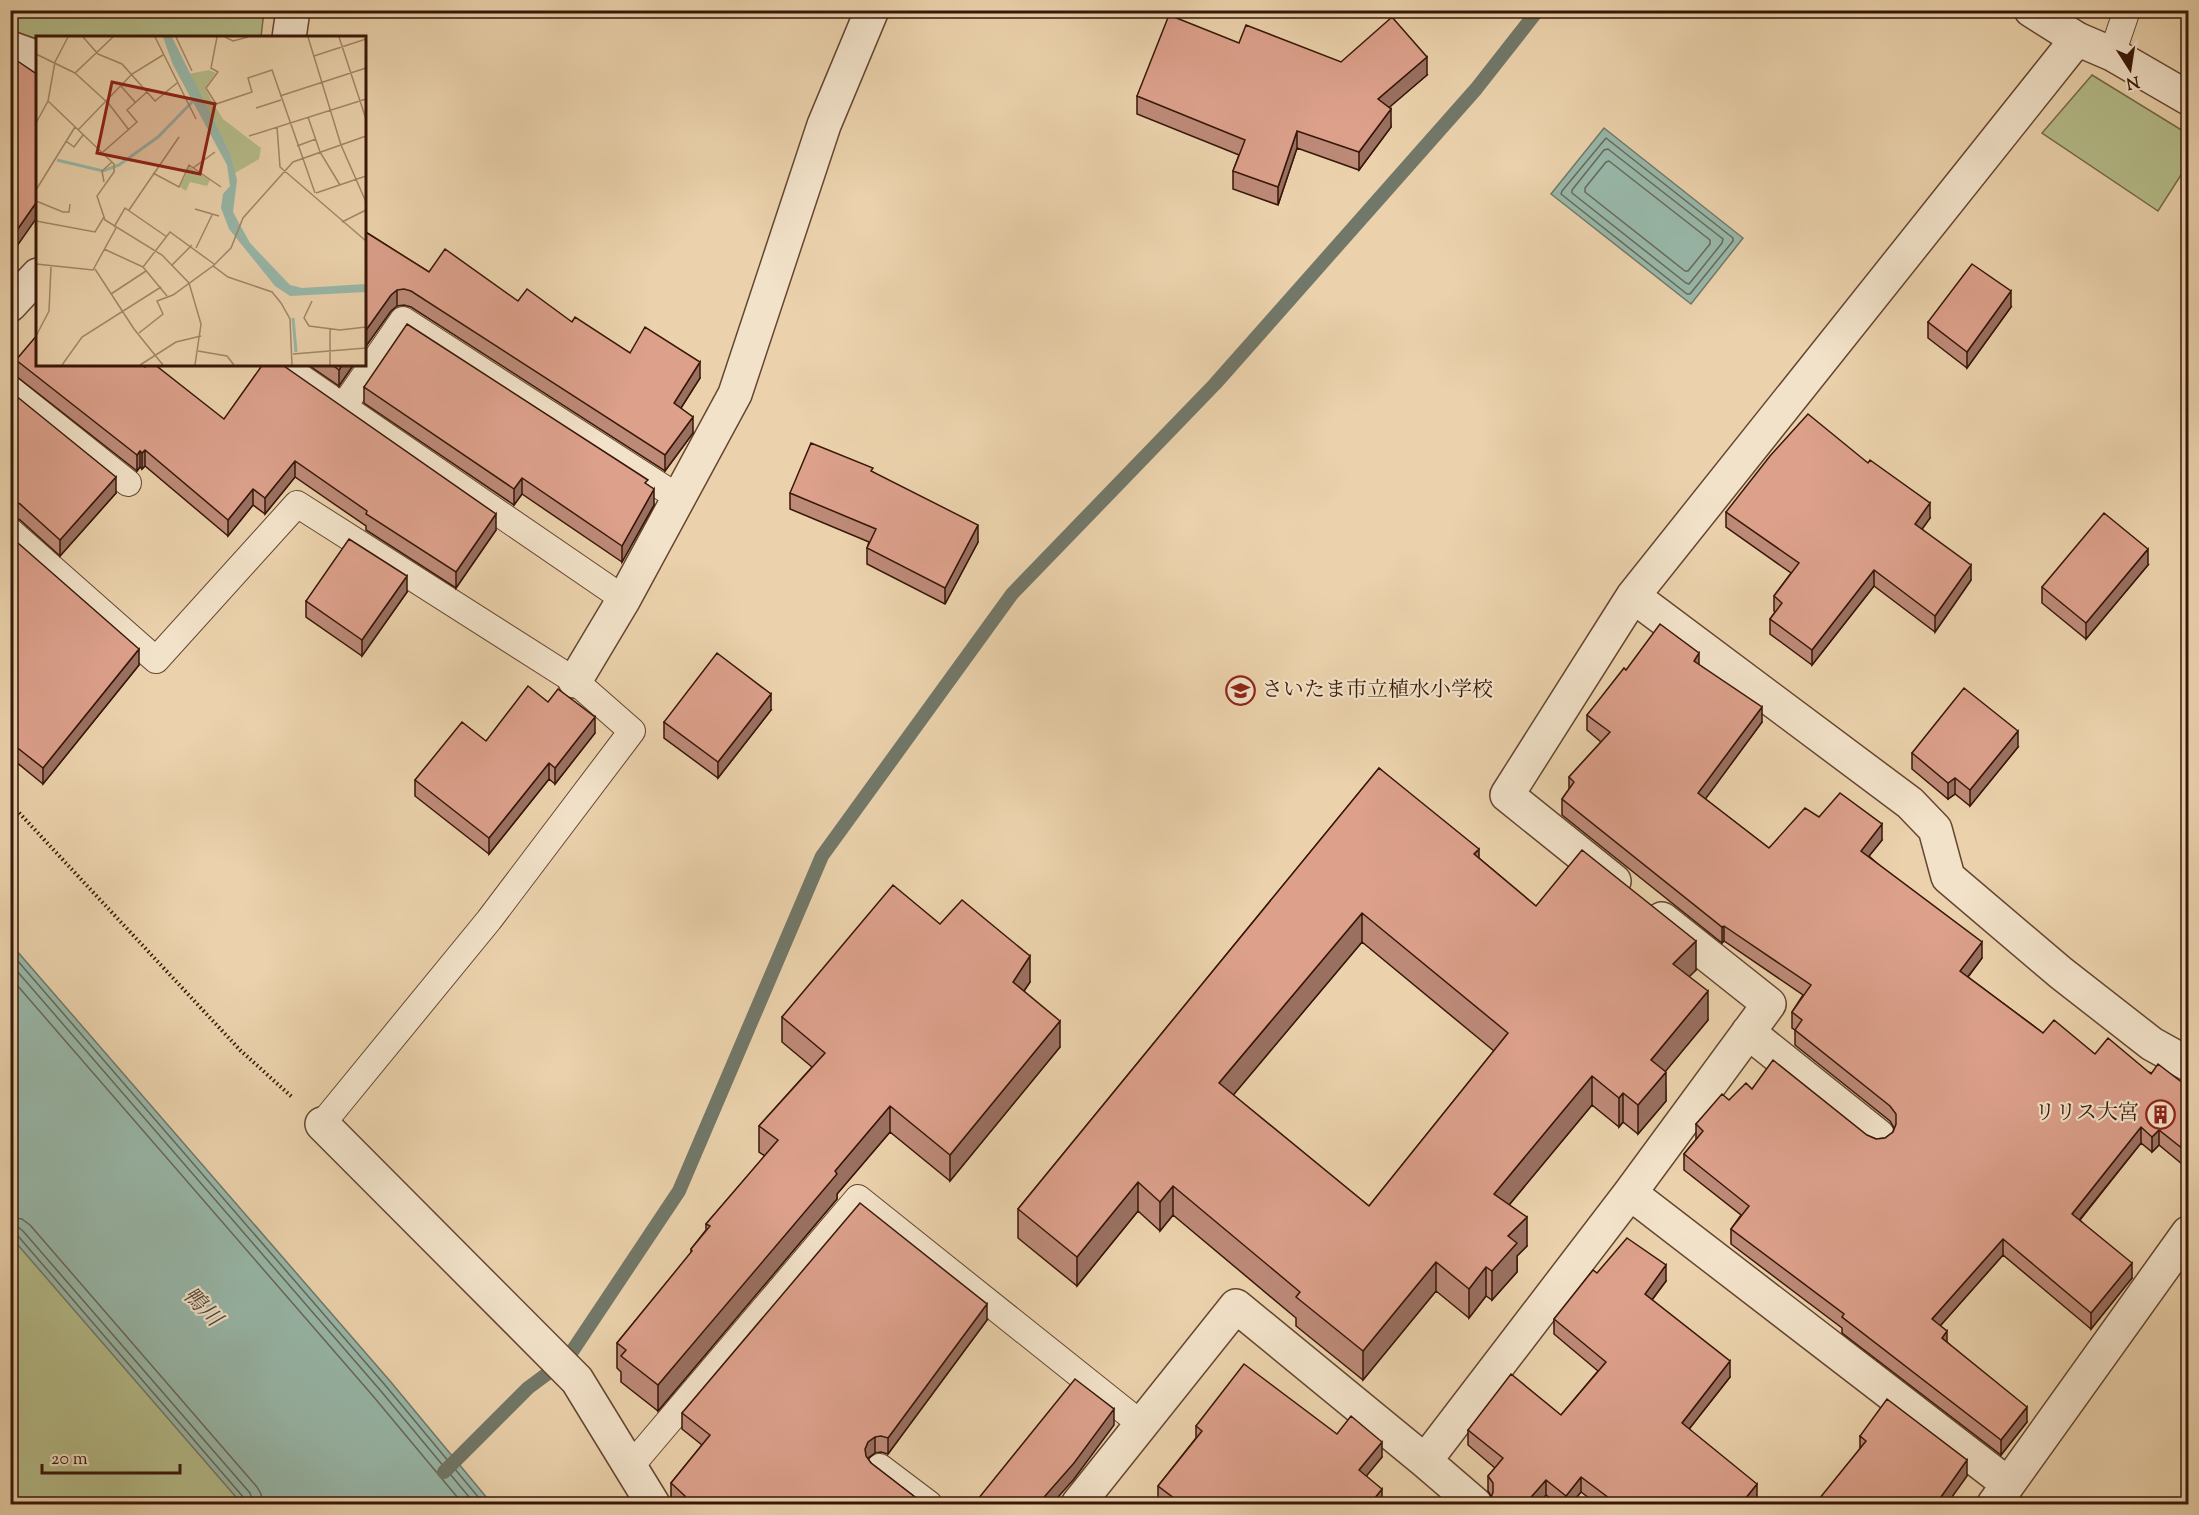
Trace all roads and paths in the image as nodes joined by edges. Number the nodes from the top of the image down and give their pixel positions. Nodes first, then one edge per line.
1 (293, 10) edge
2 (872, 10) edge
3 (2031, 10) edge
4 (2127, 10) edge
5 (289, 36) edge
6 (2077, 39) junction
7 (10, 48) edge
8 (2112, 54) junction
9 (36, 57) edge
10 (2188, 98) edge
11 (36, 277) edge
12 (10, 305) edge
13 (284, 366) edge
14 (10, 389) edge
15 (343, 406) junction
16 (128, 483) dead end
17 (679, 498) junction
18 (10, 531) edge
19 (1633, 596) junction
20 (624, 600) junction
21 (575, 681) junction
22 (10, 803) edge
23 (1748, 1032) junction
24 (2188, 1065) edge
25 (322, 1124) junction
26 (1878, 1136) edge
27 (1630, 1193) junction
28 (2188, 1233) edge
29 (1141, 1424) junction
30 (1425, 1461) junction
31 (630, 1467) junction
32 (880, 1467) edge
33 (2001, 1494) edge
34 (652, 1504) edge
35 (929, 1504) edge
36 (1078, 1504) edge
37 (1475, 1504) edge

1 - 5 street
2 - 17 street
3 - 6 street
4 - 8 lane
6 - 8 street
6 - 19 street
7 - 9 street
8 - 10 street
11 - 12 street
13 - 15 lane
14 - 16 lane
15 - 17 lane
15 - 20 lane
17 - 20 street
18 - 21 lane
19 - 23 street
19 - 24 street
20 - 21 street
21 - 25 lane
22 - 25 path
23 - 26 street
23 - 27 street
25 - 31 street
27 - 30 street
27 - 33 street
28 - 33 street
29 - 30 street
29 - 31 lane
29 - 36 street
30 - 37 street
31 - 34 street
32 - 35 lane

